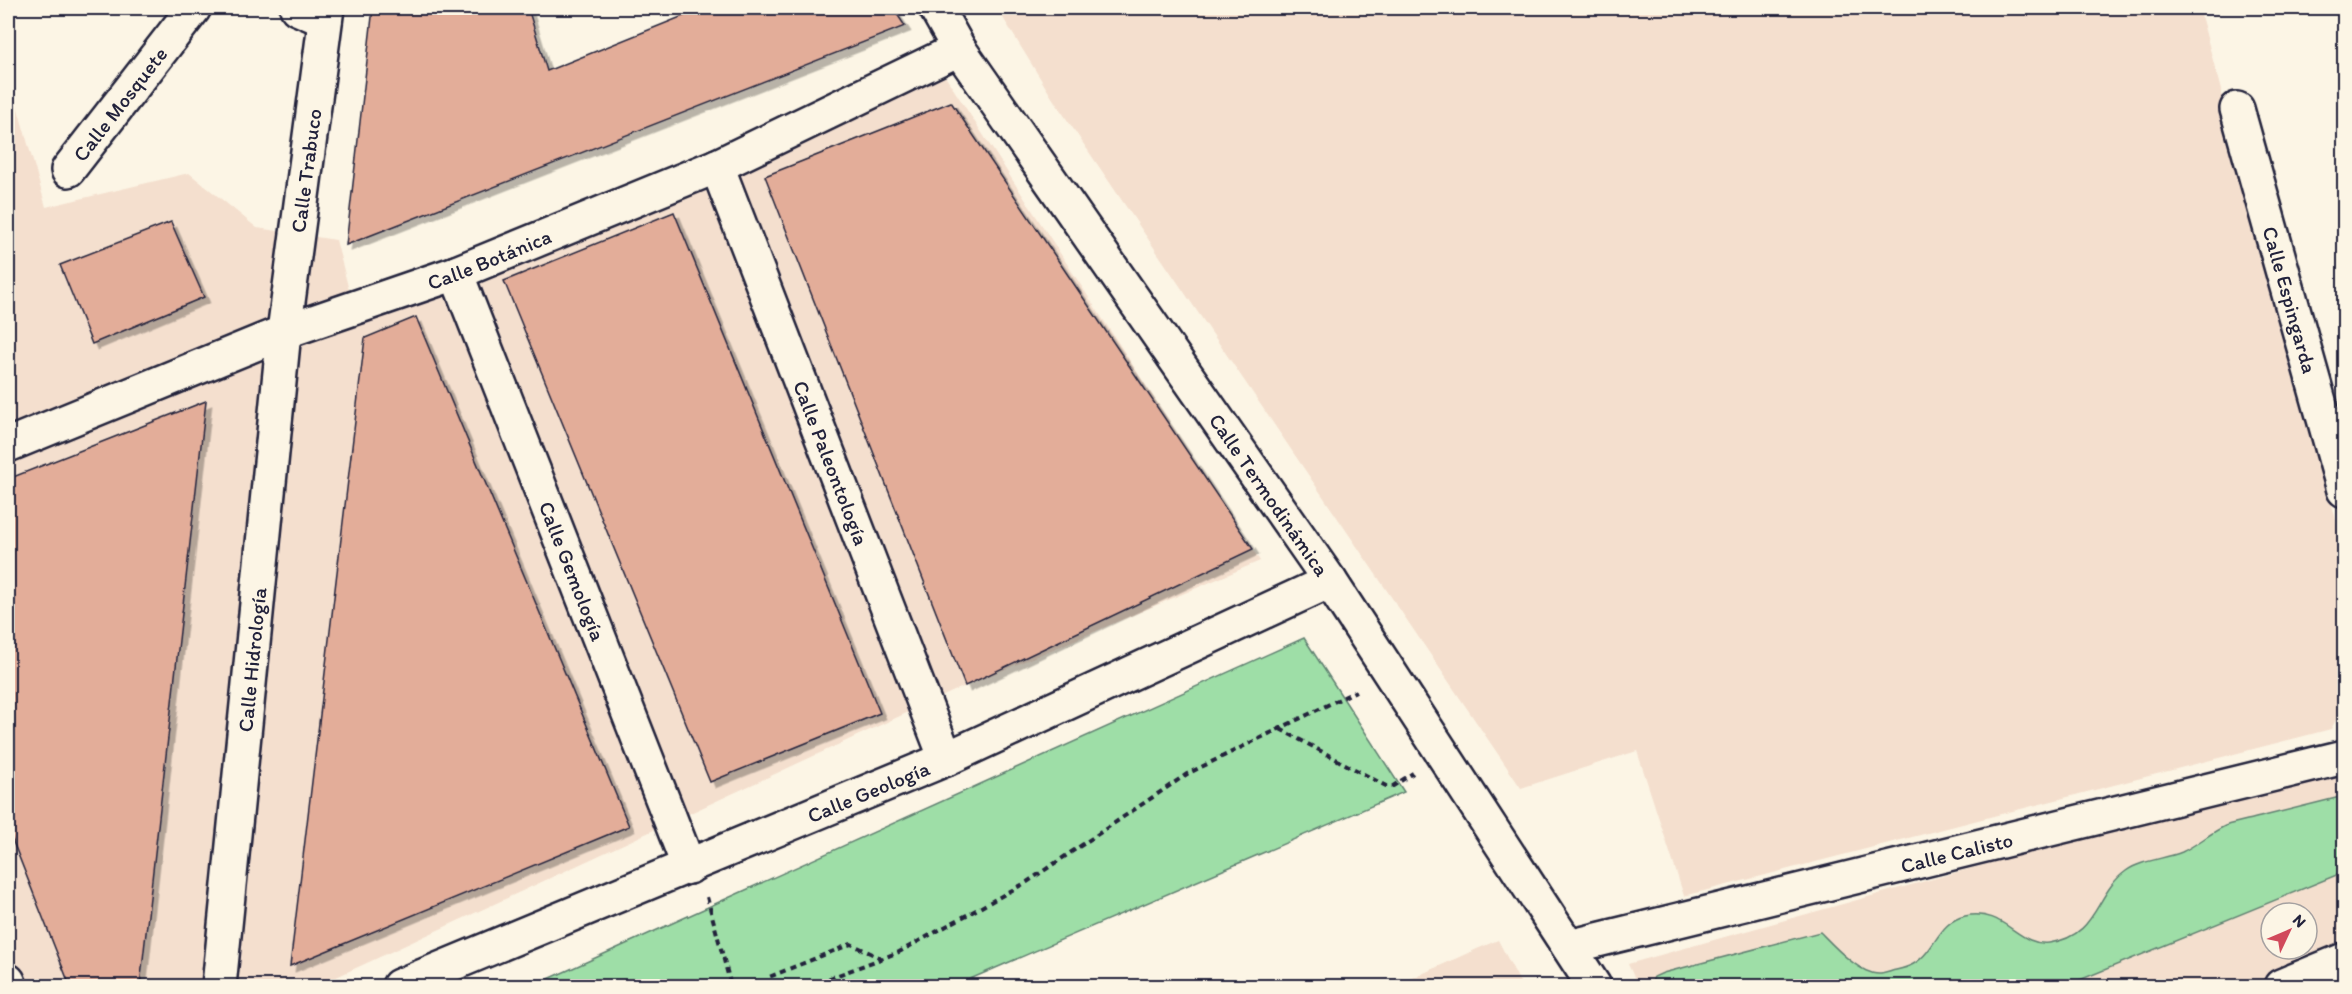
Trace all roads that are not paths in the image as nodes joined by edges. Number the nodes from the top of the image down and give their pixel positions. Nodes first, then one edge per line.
1 (194, 8) edge
2 (936, 8) edge
3 (316, 12) edge
4 (959, 49) junction
5 (2237, 109) dead end
6 (717, 166) junction
7 (68, 170) dead end
8 (456, 273) junction
9 (284, 332) junction
10 (8, 445) edge
11 (2344, 490) edge
12 (1330, 581) junction
13 (2344, 757) edge
14 (946, 759) junction
15 (698, 879) junction
16 (1569, 947) junction
17 (2344, 960) edge
18 (8, 981) edge
19 (10, 987) edge
20 (219, 987) edge
21 (399, 987) edge
22 (1594, 987) edge
23 (2281, 987) edge

1 - 7 street, Calle Mosquete
2 - 4 street, Calle Termodinámica
3 - 9 street, Calle Trabuco
4 - 6 street, Calle Botánica
4 - 12 street, Calle Termodinámica
5 - 11 street, Calle Espingarda
6 - 8 street, Calle Botánica
6 - 14 street, Calle Paleontología
8 - 9 street, Calle Botánica
8 - 15 street, Calle Gemología
9 - 10 street, Calle Botánica
9 - 20 street, Calle Hidrología
12 - 14 street, Calle Geología
12 - 16 street, Calle Termodinámica
13 - 16 street, Calle Calisto
14 - 15 street, Calle Geología
15 - 21 street, Calle Geología
16 - 22 street, Calle Termodinámica
17 - 23 street
18 - 19 street

